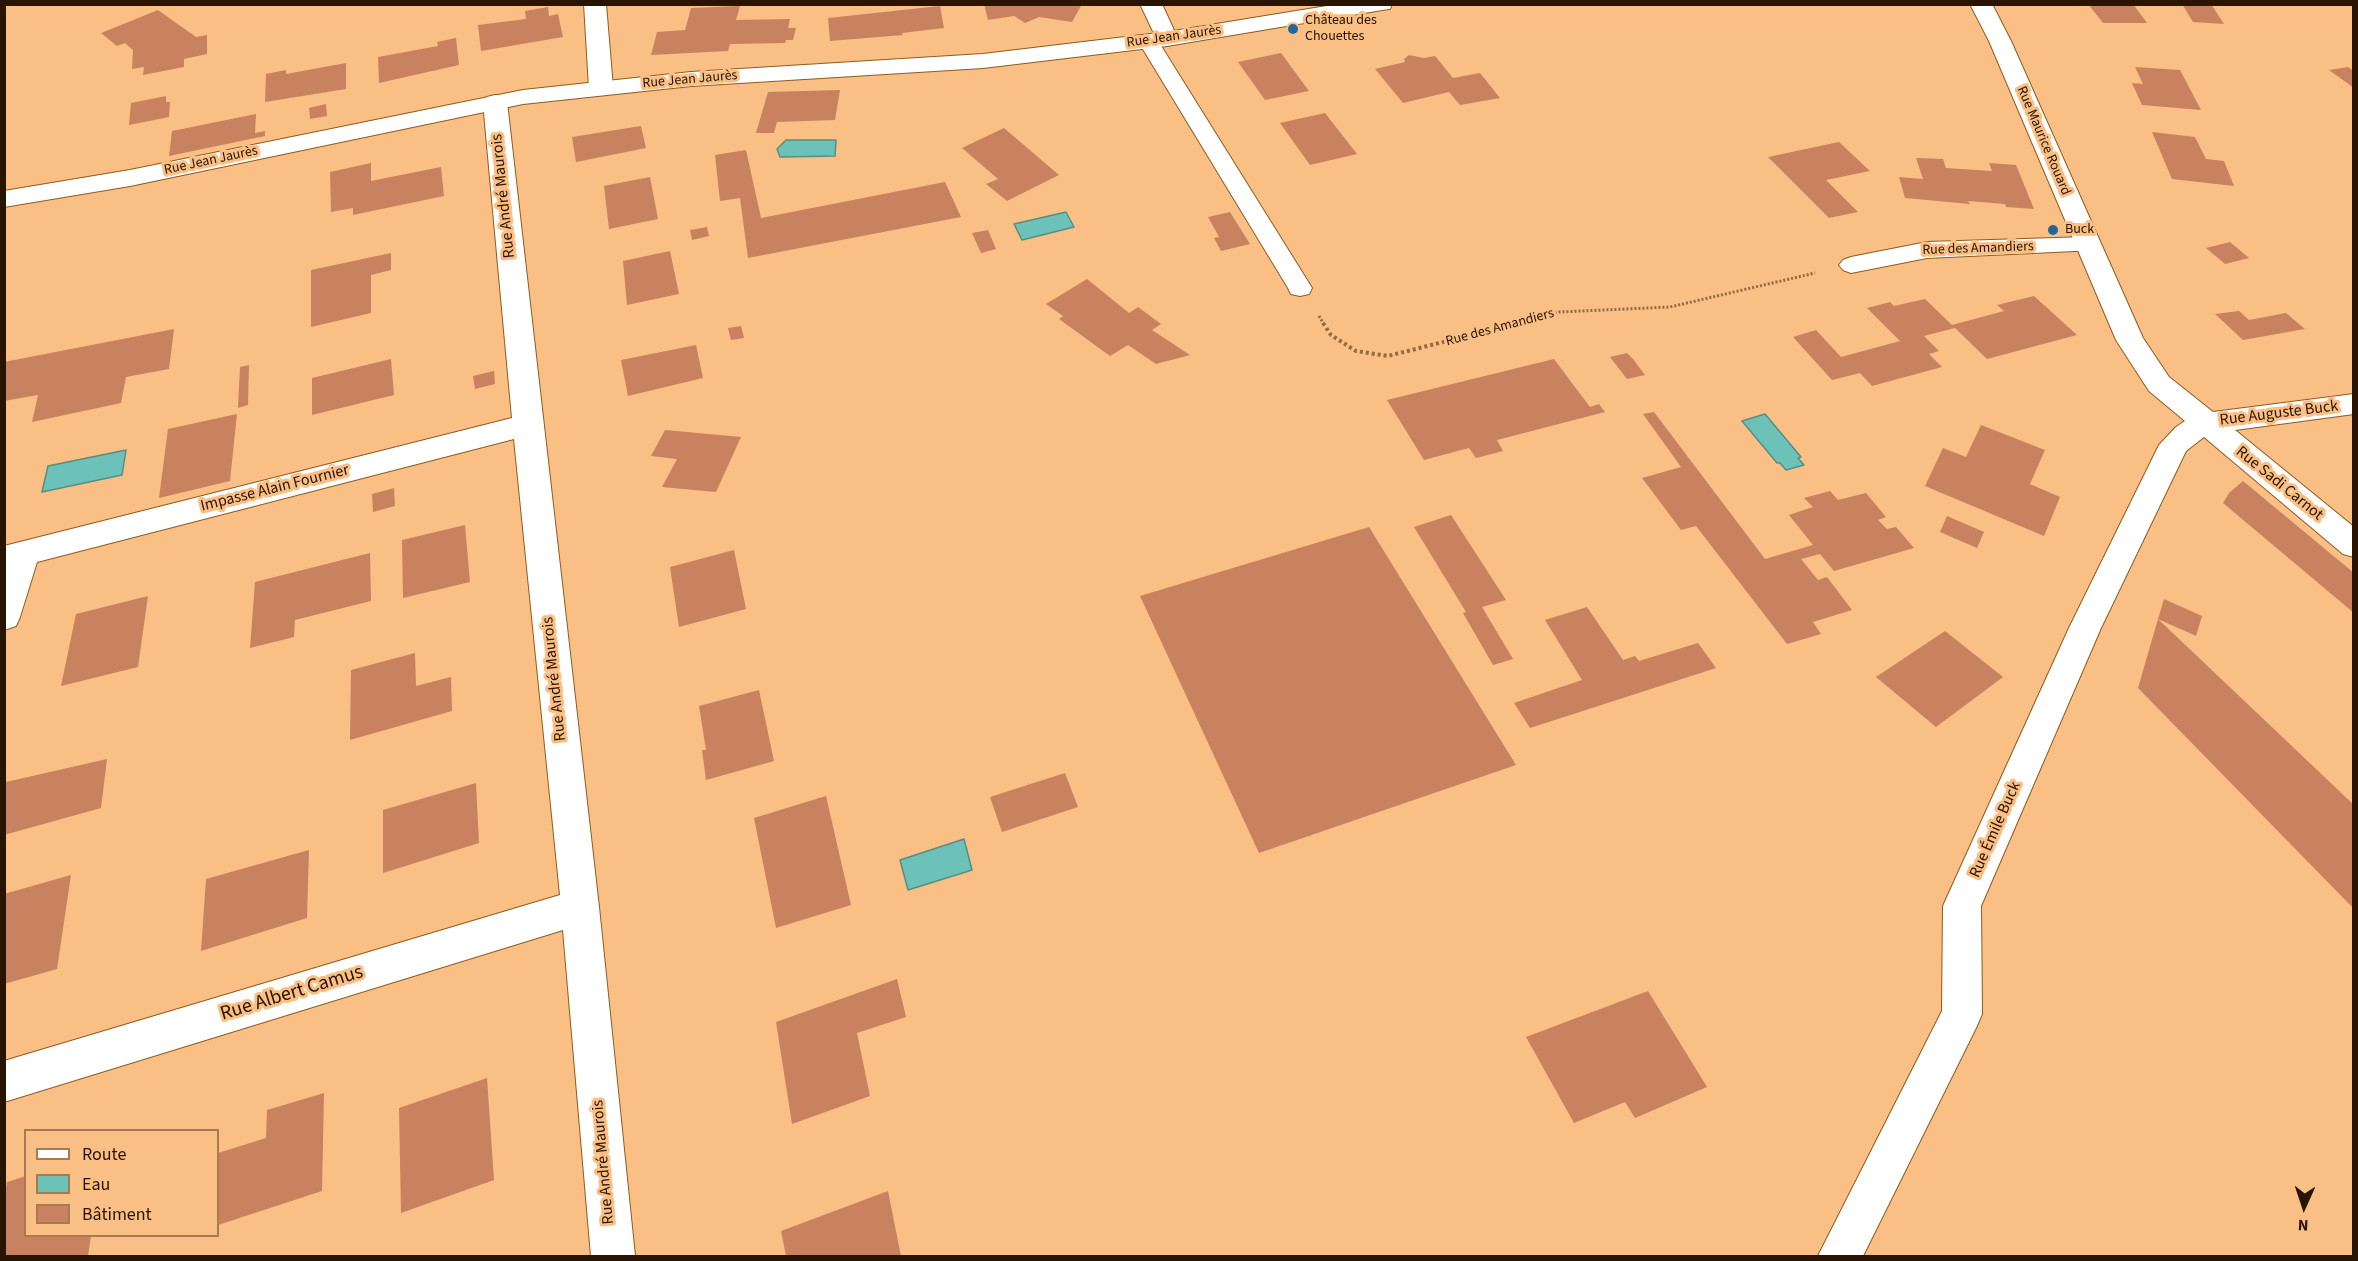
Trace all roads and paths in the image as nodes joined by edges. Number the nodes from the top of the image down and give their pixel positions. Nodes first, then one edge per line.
1 (595, 4) edge
2 (1151, 4) edge
3 (1382, 4) edge
4 (1981, 4) edge
5 (1157, 40) junction
6 (601, 88) junction
7 (495, 102) junction
8 (4, 198) edge
9 (2088, 245) junction
10 (1851, 265) joint
11 (1300, 288) joint
12 (2354, 404) edge
13 (2205, 424) junction
14 (527, 425) junction
15 (2354, 545) edge
16 (14, 556) edge
17 (4, 617) edge
18 (580, 907) junction
19 (4, 1082) edge
20 (613, 1257) edge
21 (1840, 1257) edge

1 - 6 street
2 - 5 street
3 - 5 street, Rue Jean Jaurès
4 - 9 street, Rue Maurice Rouard
5 - 6 street, Rue Jean Jaurès
5 - 11 lane
6 - 7 street, Rue Jean Jaurès
7 - 8 street, Rue Jean Jaurès
7 - 14 street, Rue André Maurois
9 - 10 lane, Rue des Amandiers
9 - 13 street, Rue Maurice Rouard
10 - 11 path, Rue des Amandiers
12 - 13 street, Rue Auguste Buck
13 - 15 street, Rue Sadi Carnot
13 - 21 street, Rue Émile Buck
14 - 16 street, Impasse Alain Fournier
14 - 18 street, Rue André Maurois
16 - 17 street, Impasse Alain Fournier
18 - 19 street, Rue Albert Camus
18 - 20 street, Rue André Maurois

